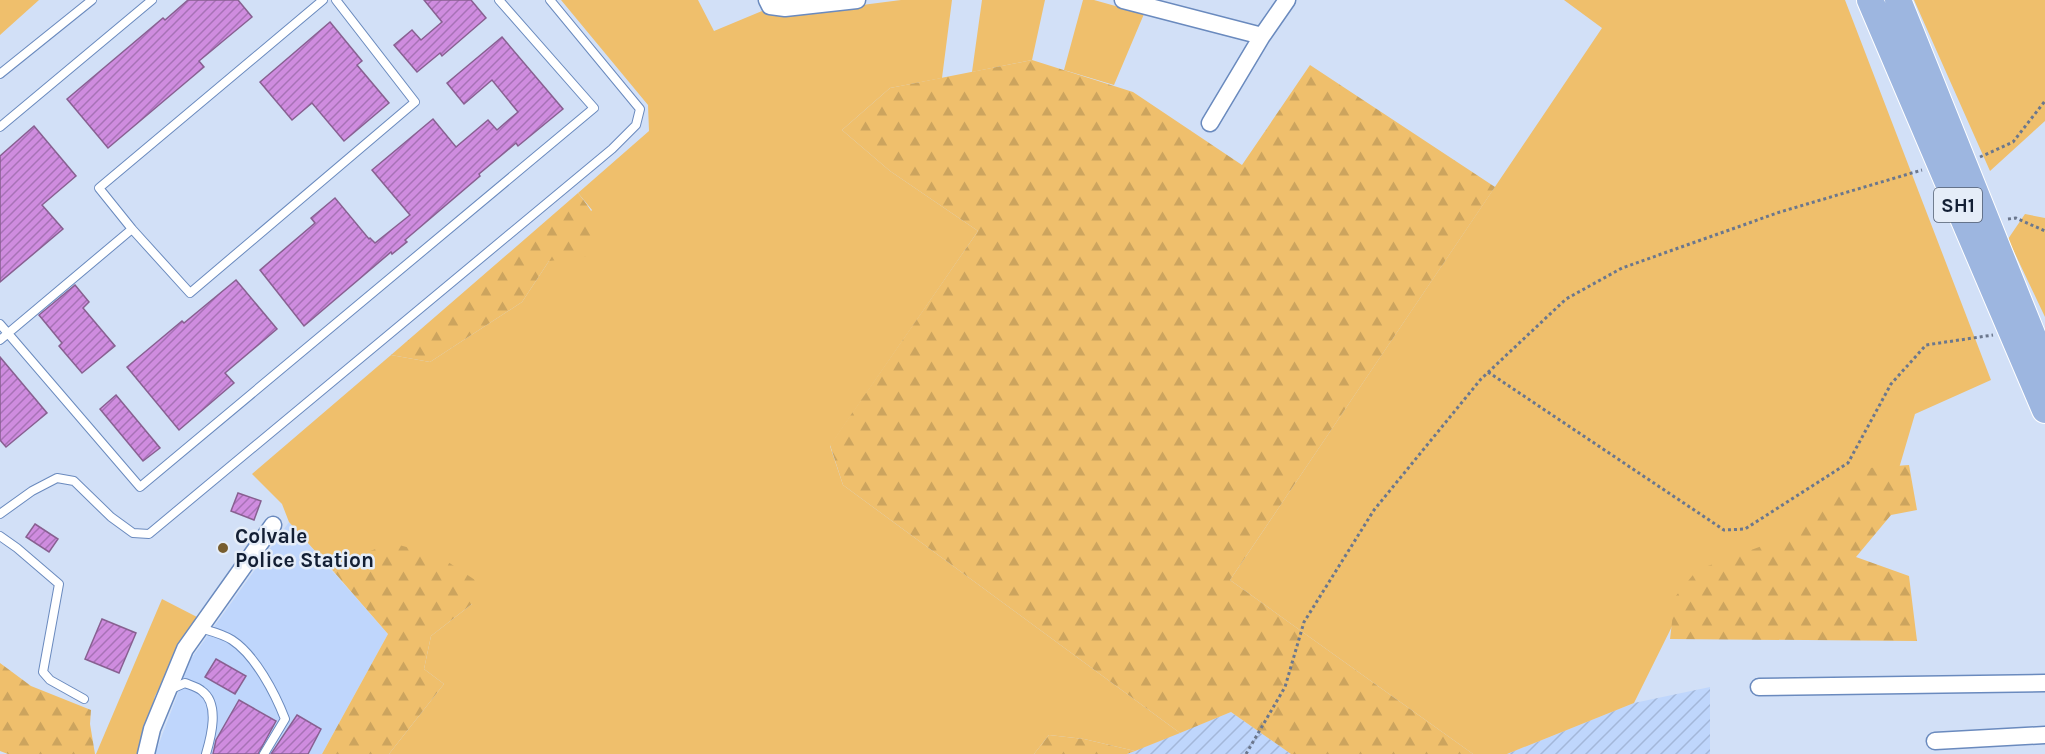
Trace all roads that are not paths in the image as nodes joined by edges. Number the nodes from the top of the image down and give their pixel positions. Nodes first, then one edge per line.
1 (92, 0) edge
2 (152, 0) edge
3 (323, 0) edge
4 (336, 0) edge
5 (499, 0) edge
6 (550, 0) edge
7 (767, 0) edge
8 (857, 0) edge
9 (1123, 0) edge
10 (1287, 0) edge
11 (1870, 0) edge
12 (1898, 0) edge
13 (830, 2) edge
14 (1262, 36) junction
15 (0, 74) edge
16 (1210, 123) dead end
17 (0, 128) edge
18 (1952, 165) junction
19 (132, 229) junction
20 (0, 324) edge
21 (8, 333) junction
22 (0, 340) edge
23 (2045, 367) edge
24 (2045, 410) edge
25 (0, 514) edge
26 (273, 525) dead end
27 (0, 536) edge
28 (200, 628) junction
29 (2045, 683) edge
30 (1759, 687) dead end
31 (168, 690) junction
32 (84, 699) dead end
33 (2045, 735) edge
34 (1935, 741) dead end
35 (149, 752) edge
36 (206, 754) edge
37 (264, 754) edge

1 - 15 lane
2 - 17 lane
3 - 19 lane
4 - 19 lane
5 - 21 lane
6 - 25 lane
7 - 13 street
8 - 13 street
9 - 14 street
10 - 14 street
11 - 18 main road, SH1
12 - 18 main road, SH1
14 - 16 street
18 - 23 main road, SH1
18 - 24 main road, SH1
19 - 21 lane
20 - 21 lane
21 - 22 lane
26 - 28 street
27 - 32 lane
28 - 31 street
28 - 37 lane
29 - 30 street
31 - 35 street
31 - 36 lane
33 - 34 street

